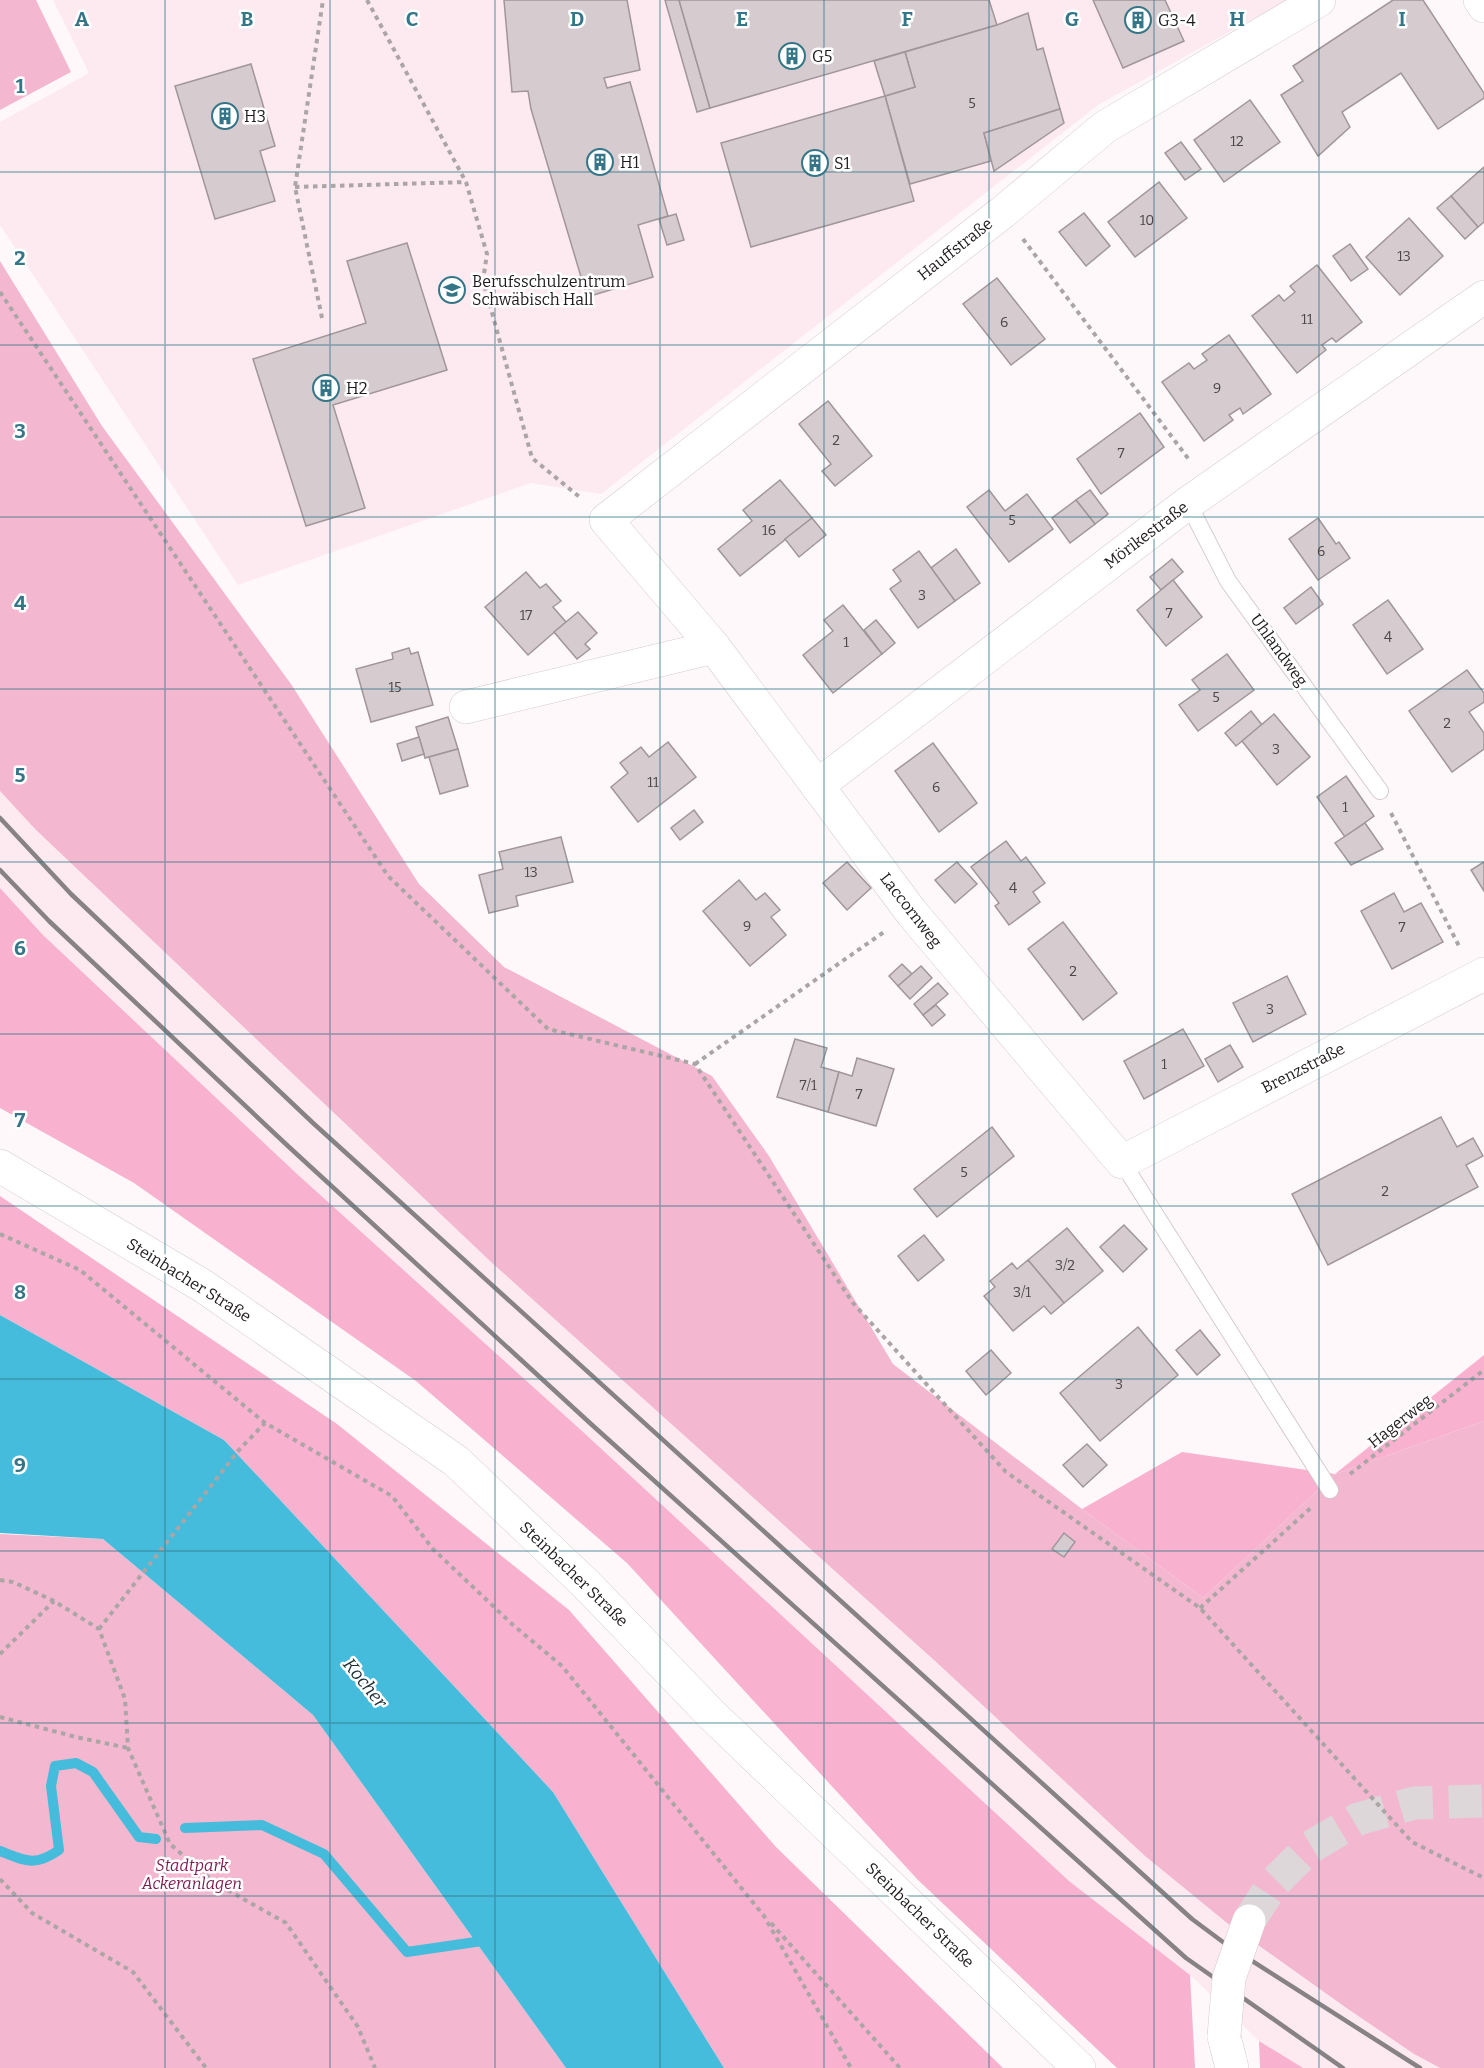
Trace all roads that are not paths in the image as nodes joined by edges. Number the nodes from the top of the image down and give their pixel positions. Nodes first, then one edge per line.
1 (1319, 0) edge
2 (1480, 0) edge
3 (1484, 6) edge
4 (1484, 297) edge
5 (1199, 496) junction
6 (606, 520) joint
7 (714, 647) junction
8 (466, 707) dead end
9 (817, 786) junction
10 (1380, 791) road end
11 (1480, 976) edge
12 (1122, 1162) junction
13 (0, 1166) edge
14 (1330, 1490) road end
15 (1249, 1921) tunnel mouth
16 (1079, 2068) edge
17 (1232, 2068) edge

1 - 6 street, Hauffstraße
2 - 3 street
4 - 5 street, Mörikestraße
5 - 9 street, Mörikestraße
5 - 10 lane, Uhlandweg
6 - 7 street, Laccornweg
7 - 8 street
7 - 9 street, Laccornweg
9 - 12 street, Laccornweg
11 - 12 street, Brenzstraße
12 - 14 lane
13 - 16 street, Steinbacher Straße
15 - 17 street, bridge

